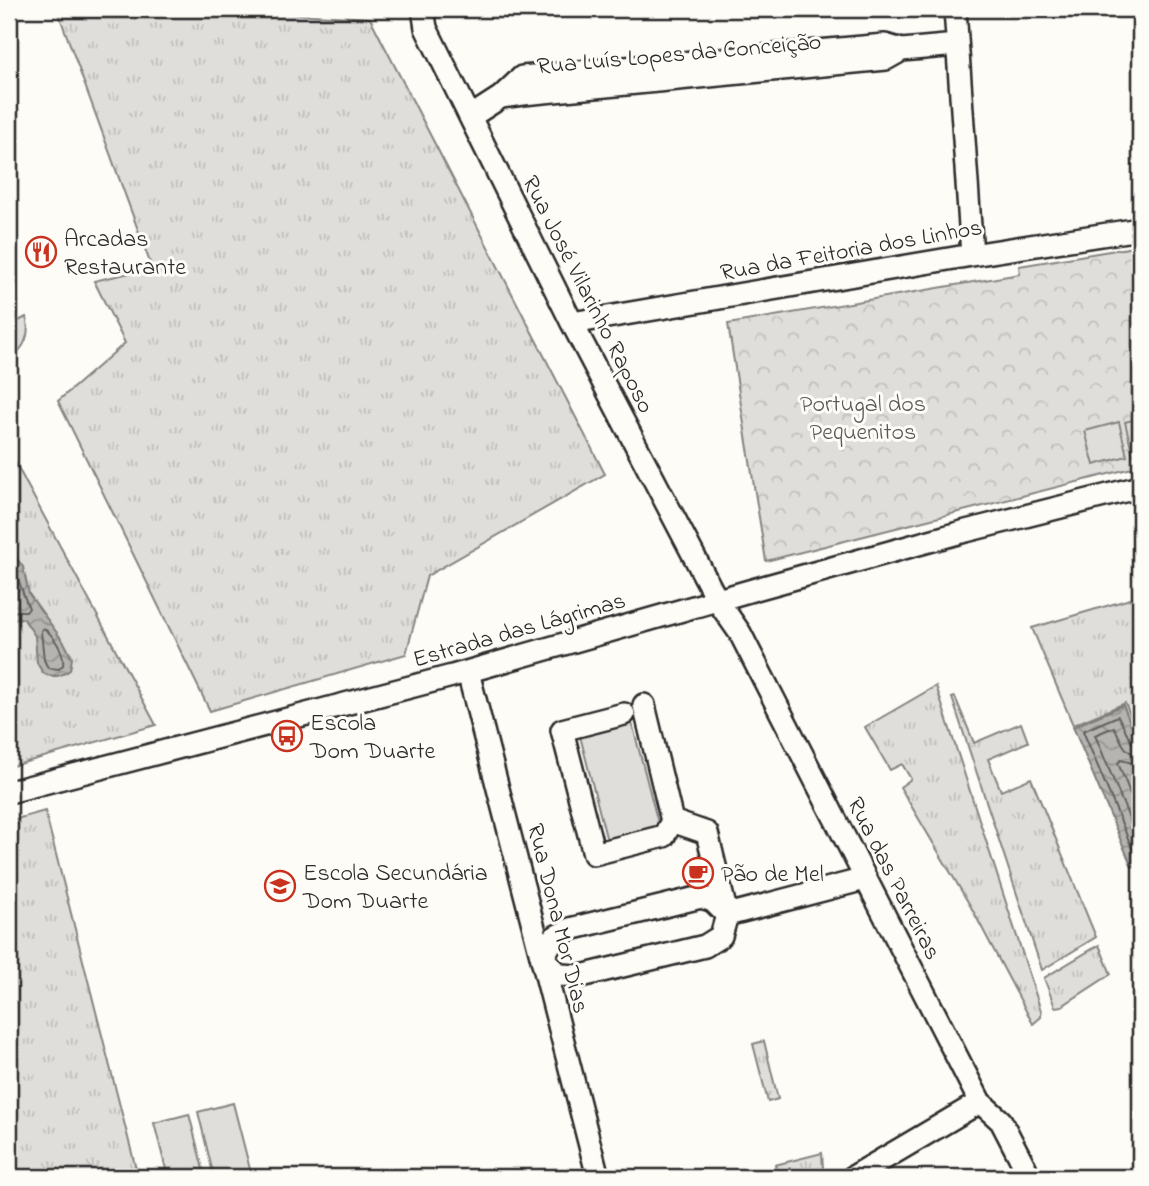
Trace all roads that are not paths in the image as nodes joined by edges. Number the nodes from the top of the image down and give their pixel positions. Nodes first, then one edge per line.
1 (423, 9) edge
2 (955, 9) edge
3 (957, 45) junction
4 (470, 117) junction
5 (1140, 229) edge
6 (972, 255) junction
7 (572, 323) junction
8 (1140, 487) edge
9 (717, 600) junction
10 (468, 671) junction
11 (643, 705) dead end
12 (624, 714) dead end
13 (9, 792) edge
14 (672, 821) junction
15 (865, 879) junction
16 (727, 915) junction
17 (542, 958) junction
18 (980, 1102) junction
19 (598, 1177) edge
20 (853, 1177) edge
21 (1030, 1177) edge

1 - 4 street, Rua José Vilarinho Raposo
2 - 3 street
3 - 4 street, Rua Luís Lopes da Conceição
3 - 6 street
4 - 7 street, Rua José Vilarinho Raposo
5 - 6 street, Rua da Feitoria dos Linhos
6 - 7 street, Rua da Feitoria dos Linhos
7 - 9 street, Rua José Vilarinho Raposo
8 - 9 street, Estrada das Lágrimas
9 - 10 street, Estrada das Lágrimas
9 - 15 street, Rua das Parreiras
10 - 13 street, Estrada das Lágrimas
10 - 17 street, Rua Dona Mor Dias
11 - 14 street
12 - 14 street
14 - 16 street
15 - 16 street
15 - 18 street, Rua das Parreiras
16 - 17 street
16 - 17 street
17 - 19 street, Rua Dona Mor Dias
18 - 20 street
18 - 21 street, Rua das Parreiras

